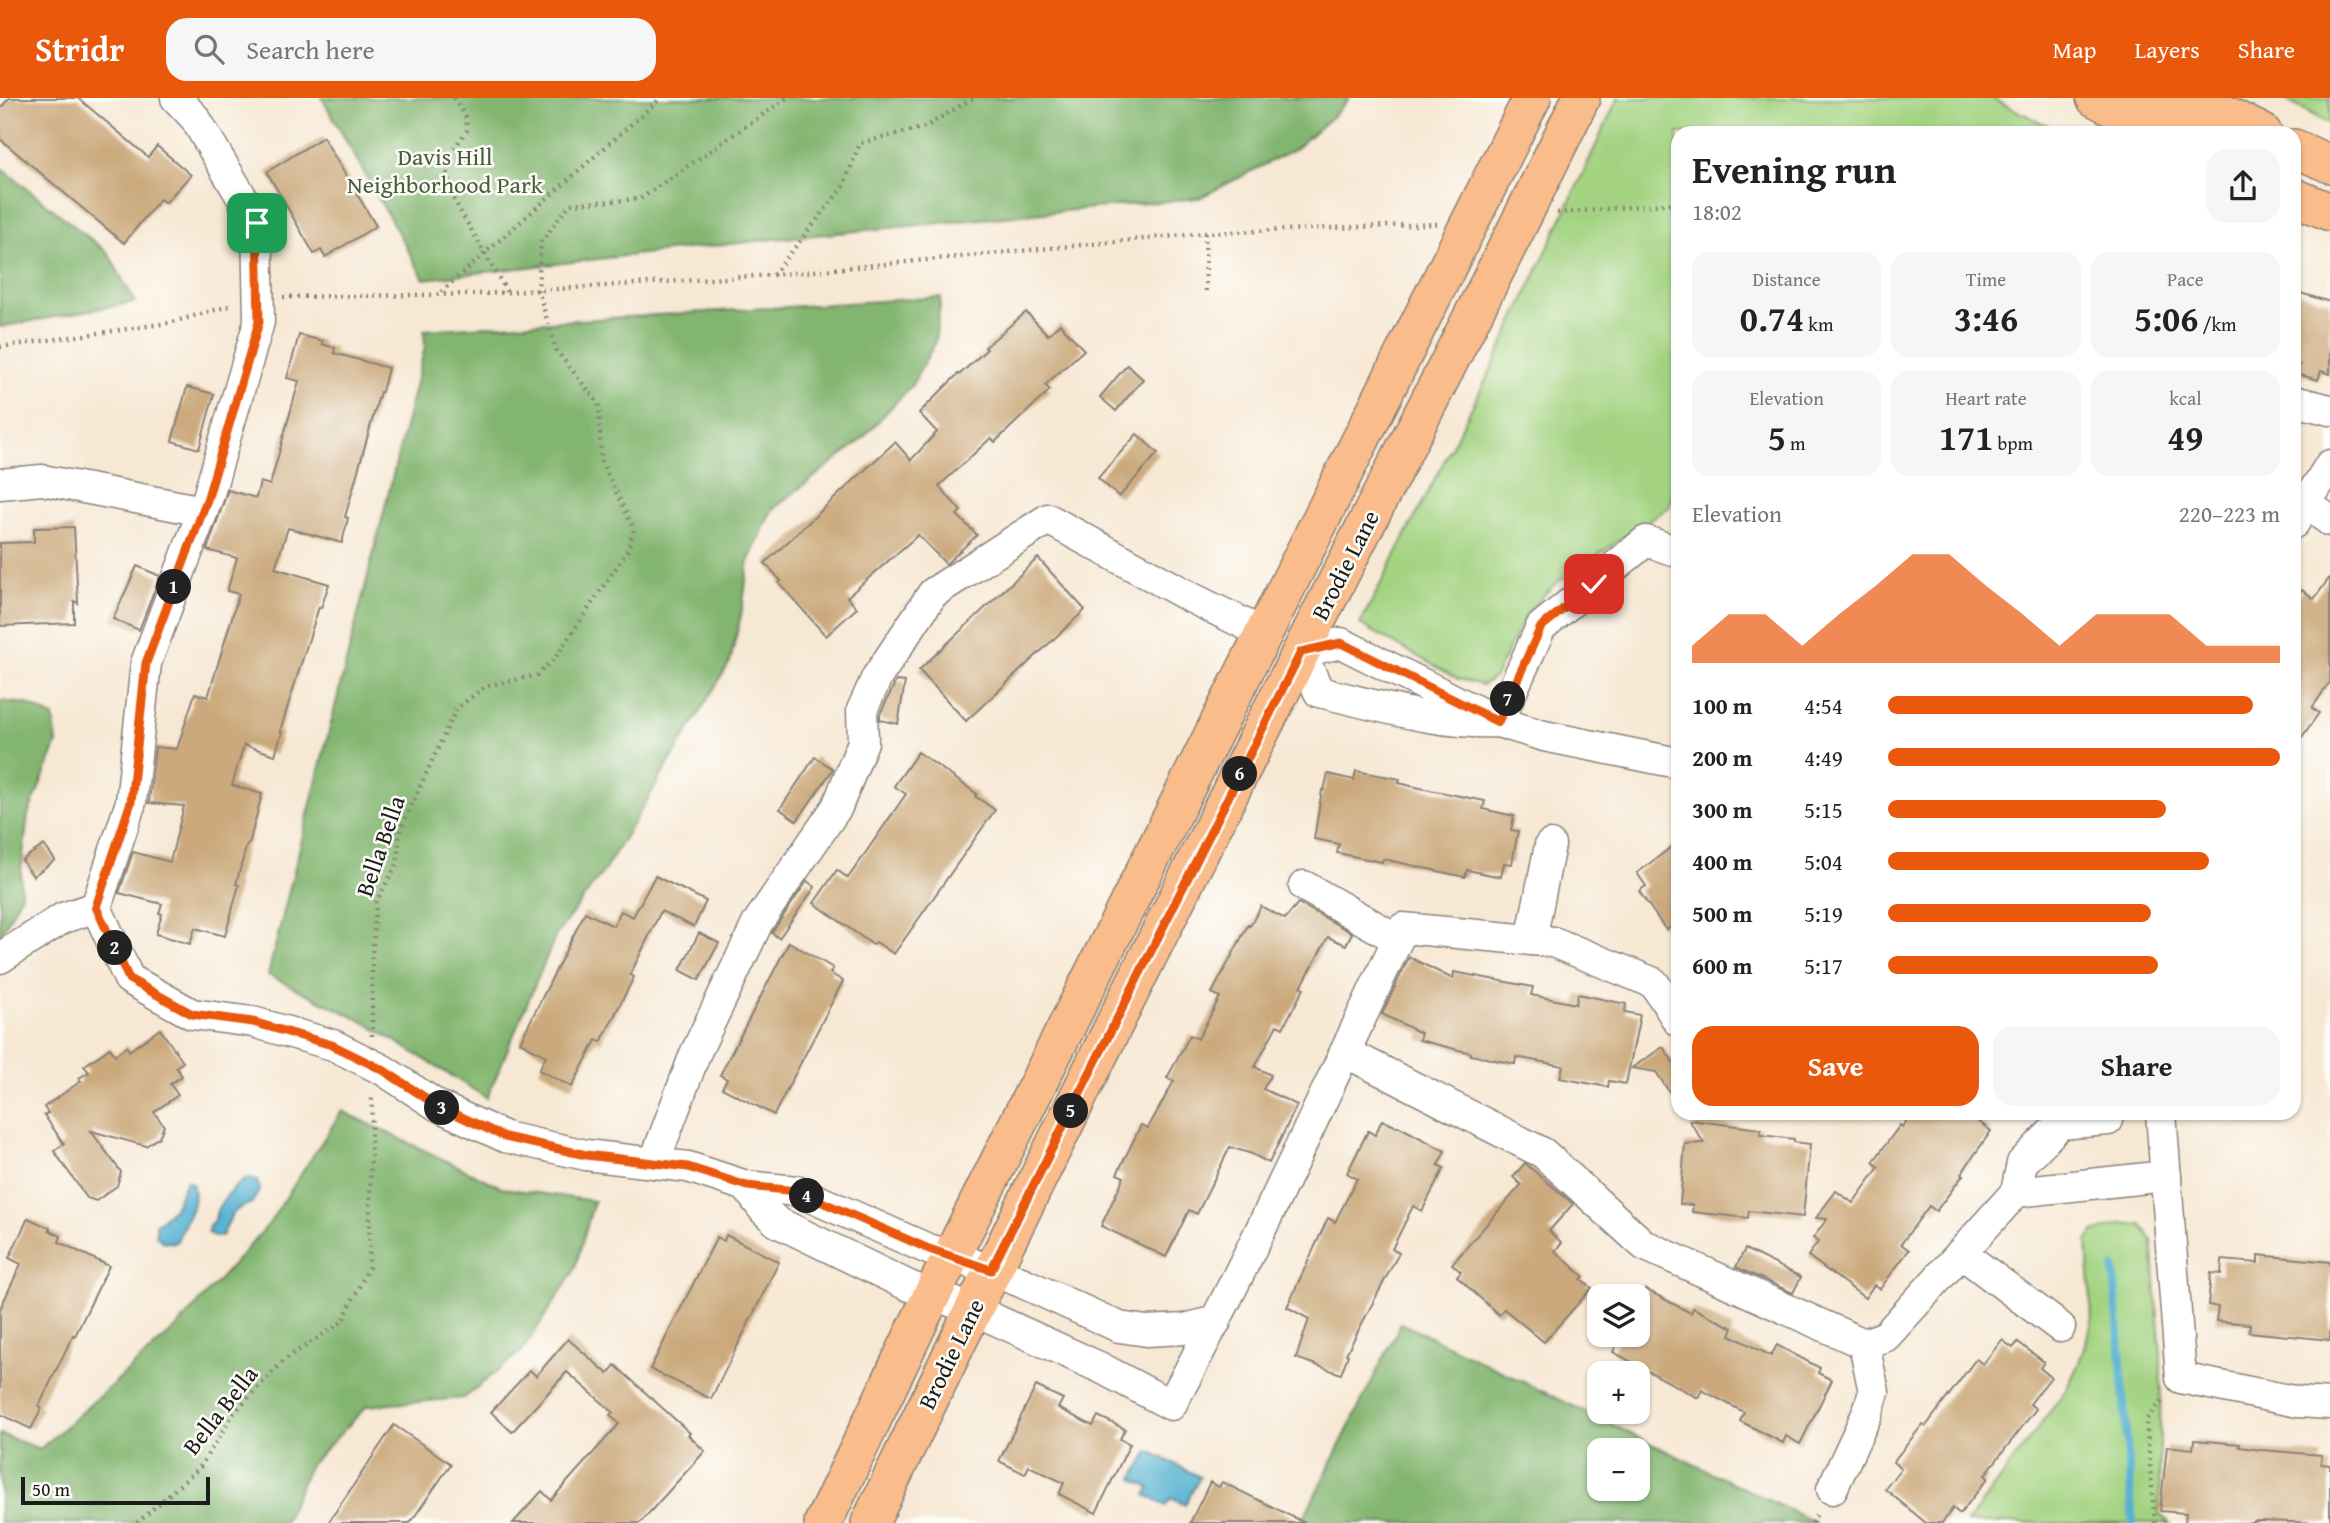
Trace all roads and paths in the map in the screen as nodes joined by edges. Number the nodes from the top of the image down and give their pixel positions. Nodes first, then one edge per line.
1 (176, 98) edge
2 (454, 98) edge
3 (660, 98) edge
4 (787, 98) edge
5 (973, 98) edge
6 (1532, 98) edge
7 (1581, 98) edge
8 (2095, 98) edge
9 (2135, 98) edge
10 (2210, 102) edge
11 (2149, 126) edge
12 (2251, 126) edge
13 (2301, 151) edge
14 (2330, 164) edge
15 (2301, 200) edge
16 (1671, 204) edge
17 (2330, 212) edge
18 (1546, 214) dead end
19 (1445, 224) dead end
20 (1205, 233) junction
21 (485, 254) junction
22 (772, 275) junction
23 (538, 290) junction
24 (507, 292) junction
25 (1206, 292) dead end
26 (439, 293) junction
27 (258, 298) junction
28 (0, 347) edge
29 (2301, 403) edge
30 (2330, 410) edge
31 (2330, 465) edge
32 (0, 484) edge
33 (203, 511) junction
34 (2310, 516) edge
35 (1671, 550) edge
36 (1263, 633) junction
37 (1301, 652) junction
38 (1498, 722) junction
39 (1671, 762) edge
40 (1550, 845) dead end
41 (1304, 886) dead end
42 (96, 907) junction
43 (1397, 939) junction
44 (1531, 940) junction
45 (0, 958) edge
46 (1671, 1010) edge
47 (1345, 1052) junction
48 (372, 1065) junction
49 (2098, 1120) edge
50 (2162, 1120) edge
51 (654, 1163) junction
52 (2166, 1176) junction
53 (747, 1186) junction
54 (2016, 1192) junction
55 (1961, 1253) junction
56 (952, 1255) junction
57 (991, 1270) junction
58 (932, 1295) junction
59 (972, 1309) junction
60 (1216, 1321) junction
61 (2060, 1326) dead end
62 (1119, 1327) junction
63 (1864, 1344) junction
64 (1101, 1367) junction
65 (2180, 1378) junction
66 (2330, 1404) edge
67 (1832, 1489) dead end
68 (137, 1523) edge
69 (823, 1523) edge
70 (870, 1523) edge
71 (2155, 1523) edge

1 - 27 lane
2 - 21 path
3 - 21 path
4 - 23 path
5 - 22 path
6 - 36 main road, Brodie Lane
7 - 37 main road, Brodie Lane
8 - 11 main road
9 - 10 main road
10 - 12 main road
13 - 14 main road
15 - 17 main road
16 - 18 path
19 - 20 path
20 - 22 path
20 - 25 path
21 - 24 path
21 - 26 path
22 - 23 path
23 - 24 path
23 - 48 path, Bella Bella
24 - 26 path
26 - 27 path
27 - 28 path
27 - 33 lane
29 - 30 lane
31 - 34 lane
32 - 33 lane
33 - 42 lane
35 - 38 lane
36 - 37 main road
36 - 51 lane
36 - 56 main road, Brodie Lane
37 - 38 lane
37 - 38 lane
37 - 57 main road, Brodie Lane
38 - 39 lane
40 - 44 lane
41 - 43 lane
42 - 45 lane
42 - 48 lane
43 - 44 lane
43 - 47 lane
44 - 46 lane
47 - 60 lane
47 - 63 lane
48 - 51 lane
48 - 68 path, Bella Bella
49 - 54 lane
50 - 52 lane
51 - 53 lane
52 - 54 lane
52 - 65 lane
53 - 56 lane
53 - 58 lane
54 - 55 lane
55 - 61 lane
55 - 63 lane
56 - 57 lane
56 - 58 main road, Brodie Lane
57 - 59 main road, Brodie Lane
57 - 62 lane
58 - 59 lane
58 - 69 main road, Brodie Lane
59 - 64 lane
59 - 70 main road, Brodie Lane
60 - 62 lane
60 - 64 lane
62 - 64 lane
63 - 67 lane
65 - 66 lane
65 - 71 path

